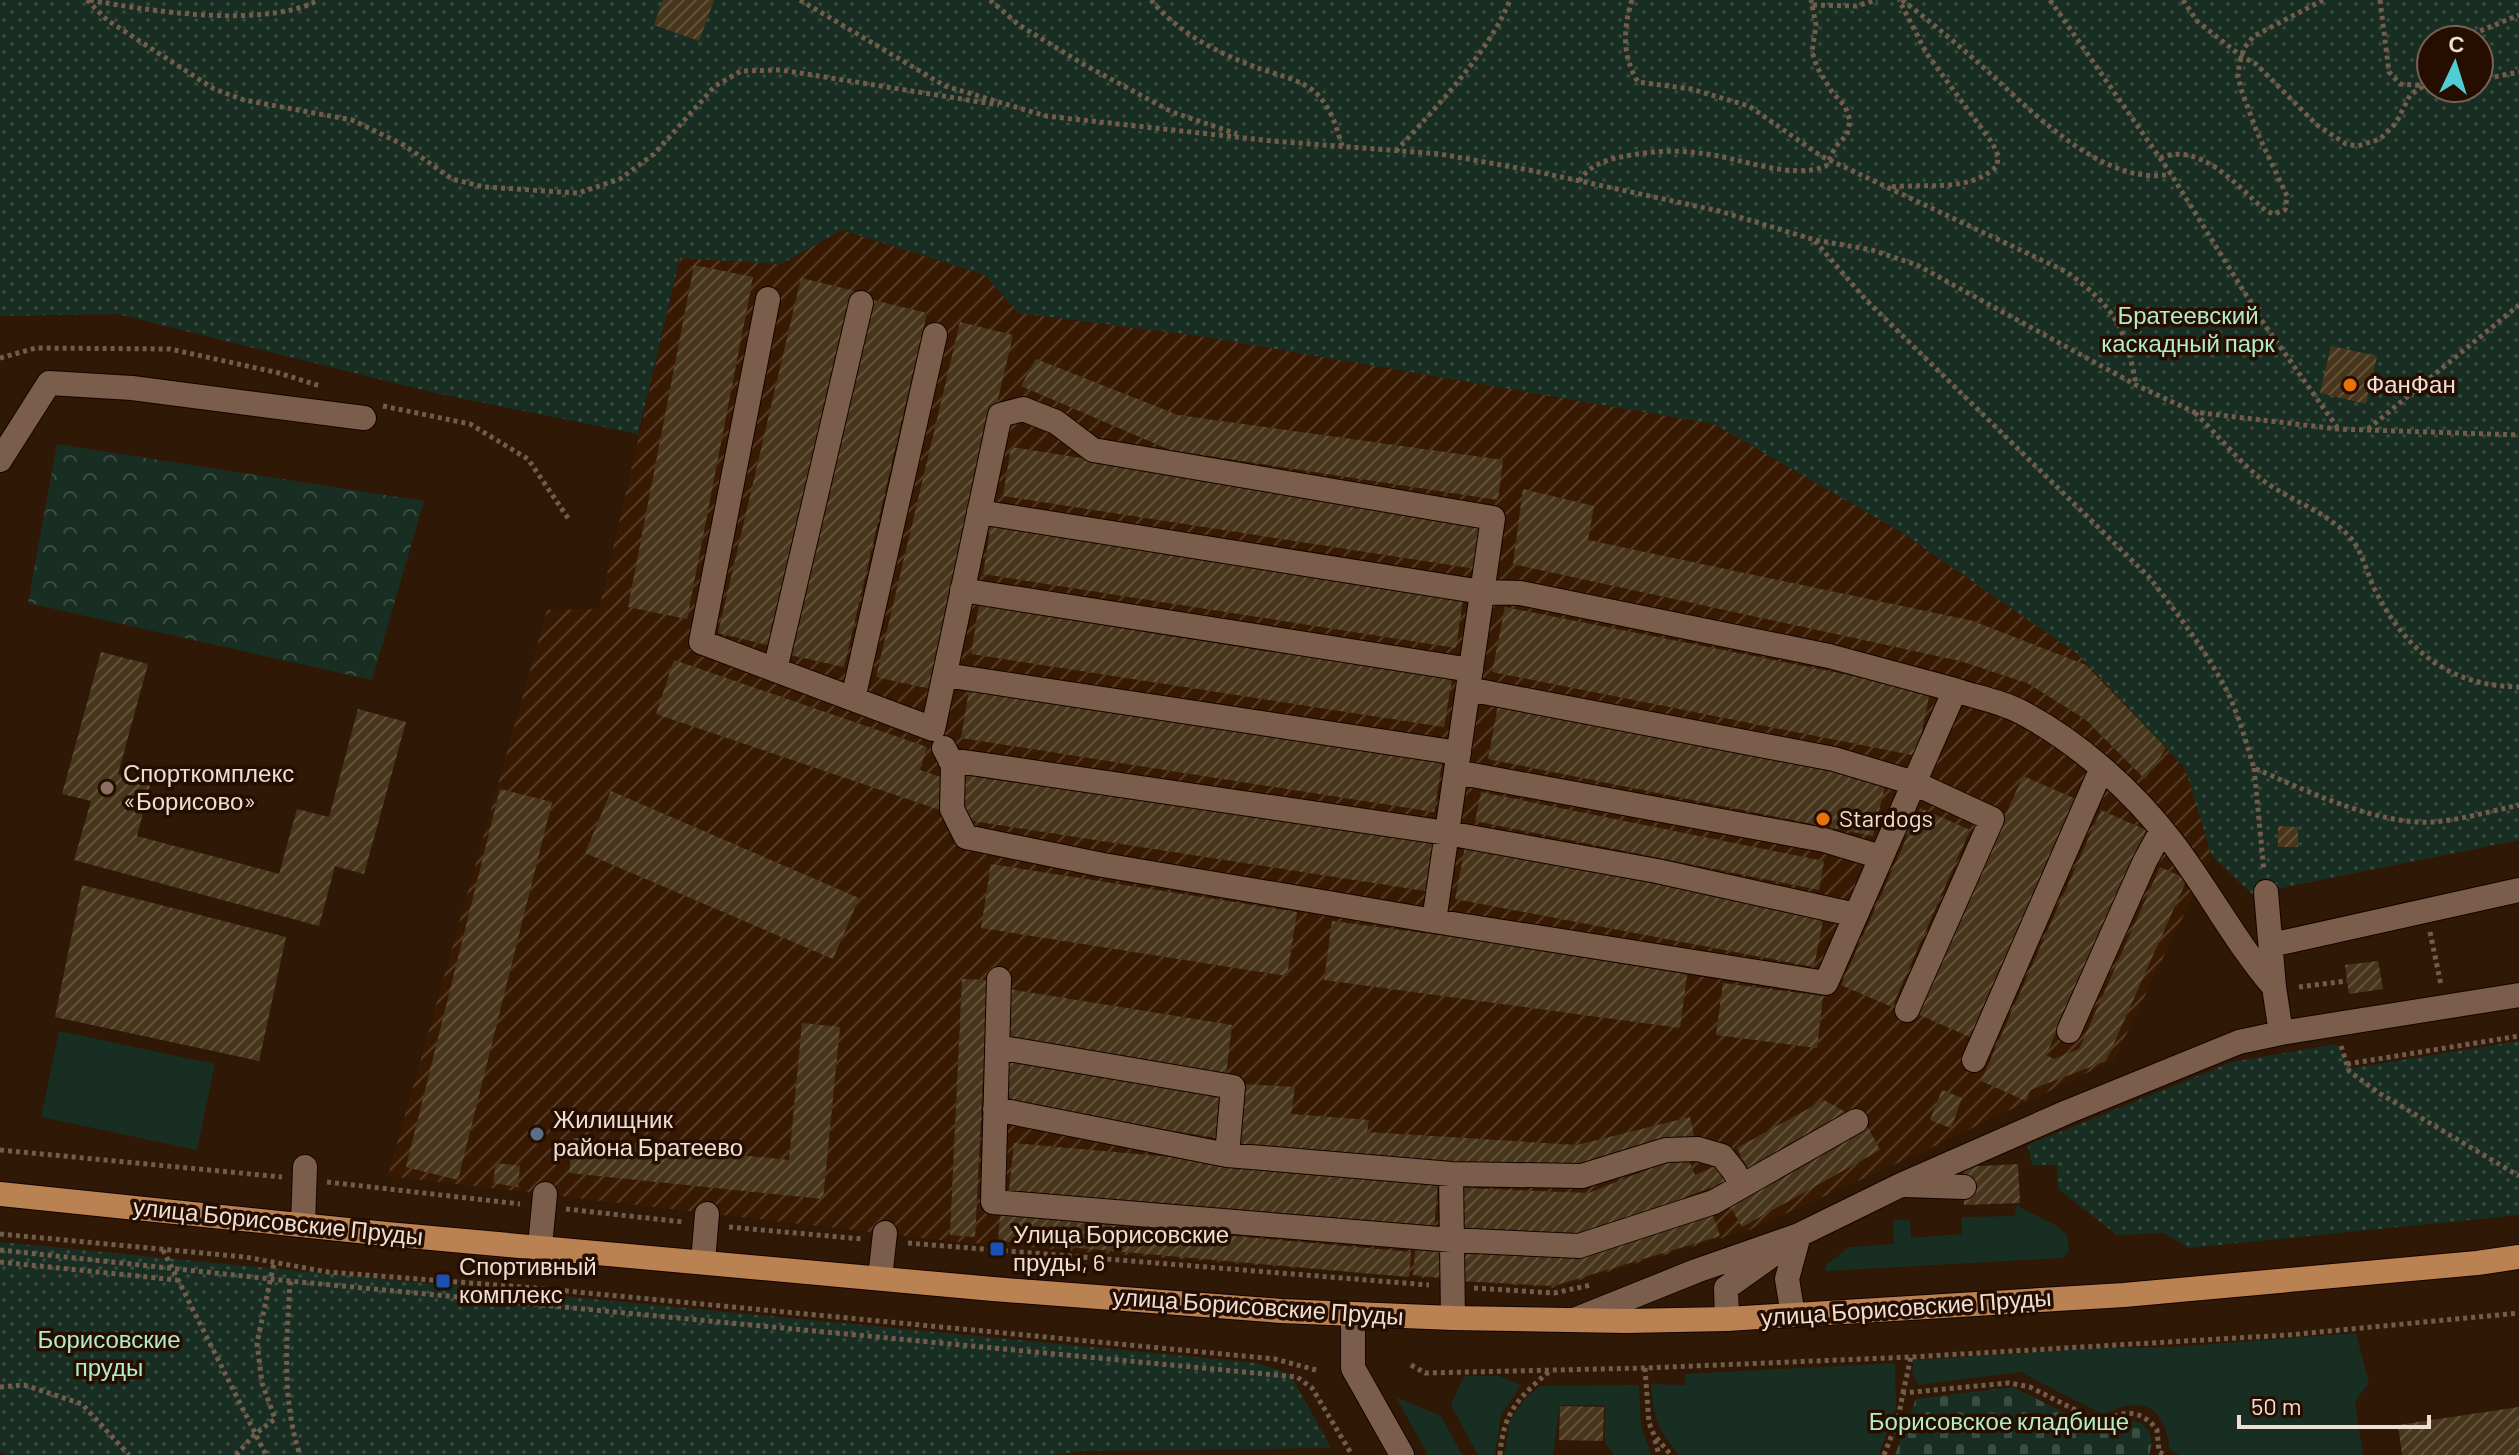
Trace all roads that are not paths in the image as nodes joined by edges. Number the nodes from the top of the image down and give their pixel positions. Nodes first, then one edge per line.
1 (768, 299) dead end
2 (861, 303) dead end
3 (935, 335) dead end
4 (364, 418) dead end
5 (0, 460) edge
6 (979, 512) junction
7 (962, 590) junction
8 (1482, 592) junction
9 (775, 670) junction
10 (945, 675) junction
11 (1469, 680) junction
12 (1955, 690) junction
13 (853, 699) junction
14 (933, 729) junction
15 (950, 760) junction
16 (1457, 763) junction
17 (2101, 770) junction
18 (1914, 783) junction
19 (2162, 830) junction
20 (1447, 833) junction
21 (1881, 857) junction
22 (2519, 890) edge
23 (2266, 892) road end
24 (1856, 915) junction
25 (1434, 921) junction
26 (2271, 945) junction
27 (999, 979) dead end
28 (2274, 987) junction
29 (2519, 995) edge
30 (1907, 1010) dead end
31 (2069, 1031) dead end
32 (2281, 1033) junction
33 (997, 1047) junction
34 (1974, 1060) dead end
35 (995, 1109) junction
36 (1856, 1121) dead end
37 (1227, 1155) junction
38 (305, 1167) dead end
39 (1451, 1174) junction
40 (1901, 1185) junction
41 (1742, 1186) junction
42 (1964, 1187) dead end
43 (0, 1194) edge
44 (545, 1194) dead end
45 (707, 1214) dead end
46 (303, 1225) junction
47 (885, 1233) dead end
48 (1799, 1235) junction
49 (1452, 1240) junction
50 (540, 1246) junction
51 (2519, 1257) edge
52 (703, 1261) junction
53 (880, 1278) junction
54 (1353, 1314) junction
55 (1793, 1315) junction
56 (1453, 1318) junction
57 (1727, 1319) junction
58 (1572, 1321) junction
59 (1402, 1455) edge

1 - 9 street
2 - 9 street
3 - 13 street
4 - 5 street
6 - 7 street
6 - 8 street
6 - 8 street
7 - 10 street
7 - 11 street
8 - 11 street
8 - 12 street
9 - 13 street
10 - 14 street
10 - 16 street
11 - 16 street
11 - 18 street
12 - 17 street
12 - 18 street
13 - 14 street
14 - 15 street
15 - 20 street
15 - 25 street
16 - 20 street
16 - 21 street
17 - 19 street
17 - 34 street
18 - 21 street
18 - 30 street
19 - 28 street
19 - 31 street
20 - 24 street
20 - 25 street
21 - 24 street
22 - 26 street
23 - 26 street
24 - 25 street
26 - 28 street
27 - 33 street
28 - 32 street
29 - 32 street
32 - 40 street
33 - 35 street
33 - 37 street
35 - 37 street
35 - 49 street
36 - 41 street
37 - 39 street
38 - 46 street
39 - 41 street
39 - 49 street
40 - 42 street
40 - 48 street
41 - 49 street
43 - 46 main road, улица Борисовские Пруды
44 - 50 street
45 - 52 street
46 - 50 main road, улица Борисовские Пруды
47 - 53 street
48 - 55 street
48 - 57 street
48 - 58 street
49 - 56 street
50 - 52 main road, улица Борисовские Пруды
51 - 55 main road, улица Борисовские Пруды
52 - 53 main road, улица Борисовские Пруды
53 - 54 main road, улица Борисовские Пруды
54 - 56 main road, улица Борисовские Пруды
54 - 59 street
55 - 57 main road, улица Борисовские Пруды
56 - 58 main road, улица Борисовские Пруды
57 - 58 main road, улица Борисовские Пруды

